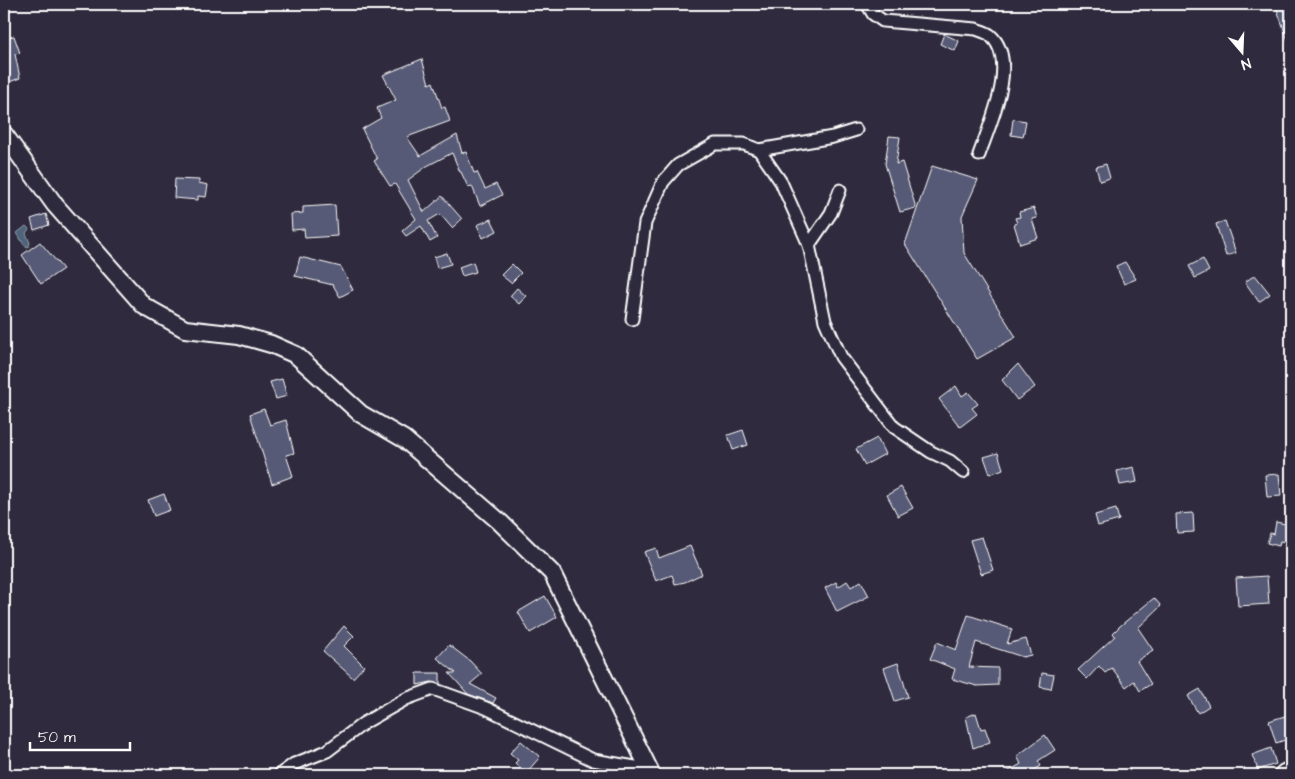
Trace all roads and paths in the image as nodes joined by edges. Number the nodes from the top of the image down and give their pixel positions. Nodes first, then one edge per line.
1 (867, 4) edge
2 (856, 130) dead end
3 (4, 134) edge
4 (760, 150) junction
5 (979, 155) dead end
6 (840, 190) dead end
7 (809, 245) junction
8 (632, 319) dead end
9 (963, 472) dead end
10 (1291, 767) edge
11 (649, 772) edge
12 (279, 775) edge
13 (1279, 775) edge

1 - 5 street
2 - 4 street
3 - 11 street
4 - 7 street
4 - 8 street
6 - 7 street
7 - 9 street
10 - 13 street
11 - 12 street

